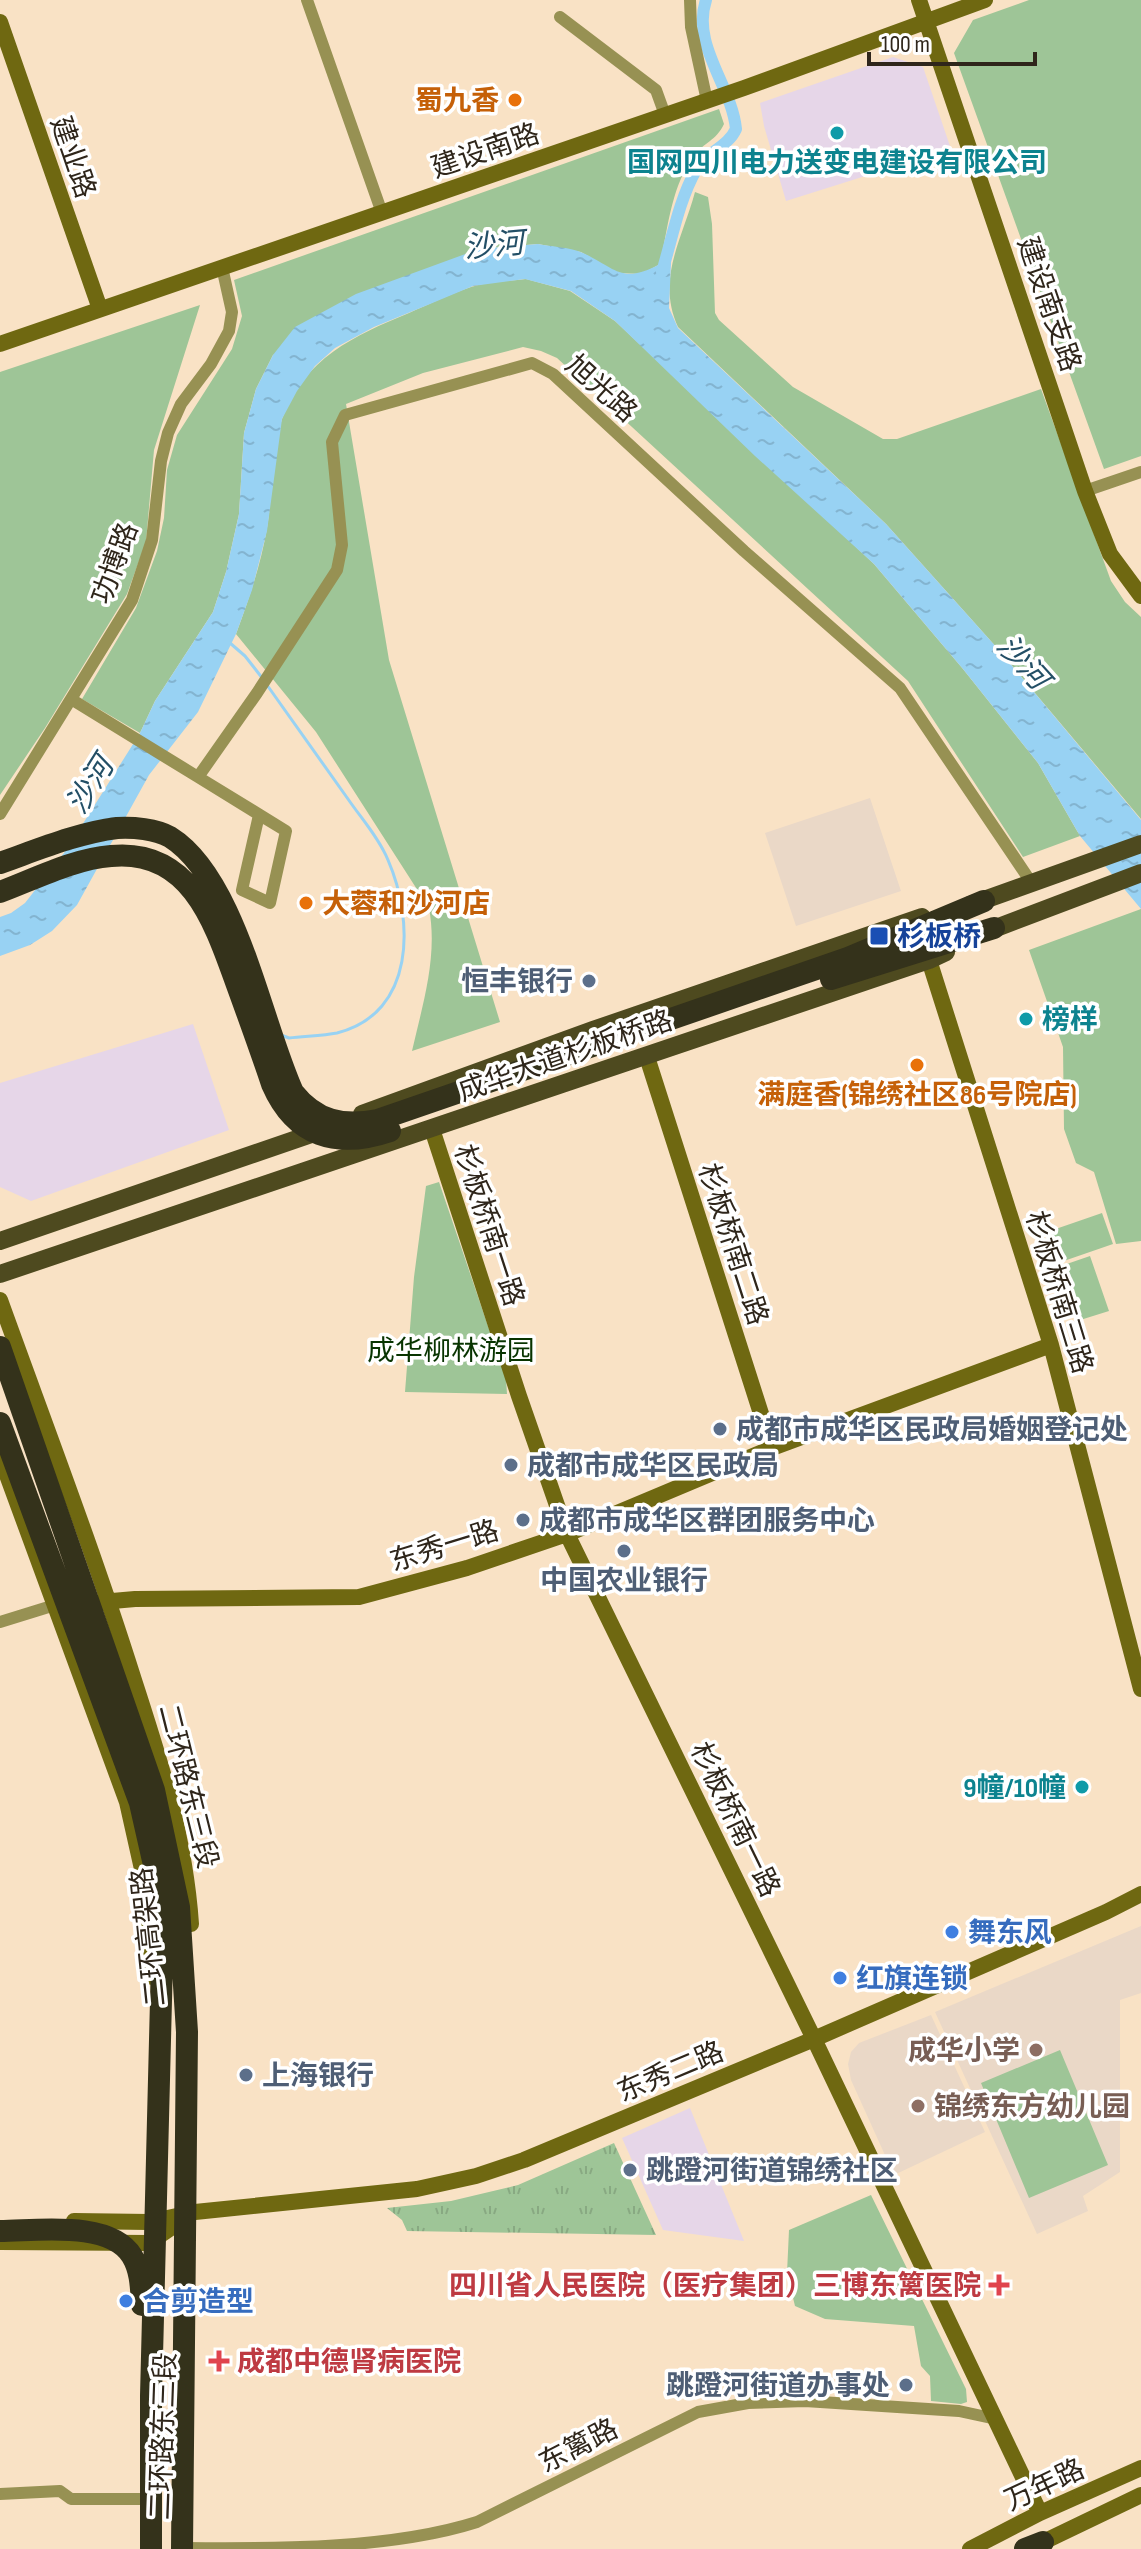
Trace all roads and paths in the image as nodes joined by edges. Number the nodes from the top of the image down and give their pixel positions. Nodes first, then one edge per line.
1 (307, 0) edge
2 (690, 0) edge
3 (919, 0) edge
4 (985, 0) edge
5 (560, 17) dead end
6 (926, 21) junction
7 (0, 22) edge
8 (710, 100) junction
9 (665, 115) junction
10 (382, 213) junction
11 (222, 267) junction
12 (100, 309) junction
13 (0, 344) edge
14 (1141, 472) edge
15 (1085, 491) junction
16 (1141, 596) edge
17 (71, 699) junction
18 (198, 777) junction
19 (0, 814) edge
20 (259, 815) junction
21 (1141, 844) edge
22 (0, 863) edge
23 (1141, 873) edge
24 (0, 877) edge
25 (1033, 885) junction
26 (203, 888) junction
27 (0, 892) edge
28 (984, 901) junction
29 (0, 905) edge
30 (994, 928) junction
31 (929, 960) junction
32 (834, 970) junction
33 (647, 1057) junction
34 (432, 1129) junction
35 (0, 1241) edge
36 (0, 1274) edge
37 (0, 1300) edge
38 (1051, 1345) junction
39 (0, 1347) edge
40 (0, 1423) edge
41 (772, 1448) junction
42 (0, 1456) edge
43 (567, 1534) junction
44 (110, 1602) junction
45 (55, 1605) junction
46 (0, 1622) edge
47 (1141, 1689) edge
48 (1141, 1894) edge
49 (814, 2039) junction
50 (191, 2204) junction
51 (0, 2221) edge
52 (149, 2222) junction
53 (0, 2231) edge
54 (0, 2242) edge
55 (149, 2243) junction
56 (151, 2396) junction
57 (996, 2419) junction
58 (1141, 2468) edge
59 (0, 2494) edge
60 (1141, 2495) edge
61 (146, 2499) junction
62 (1040, 2513) junction
63 (1033, 2547) edge
64 (148, 2549) edge
65 (187, 2549) edge
66 (970, 2549) edge

1 - 10 street
2 - 8 street
3 - 6 street, 建设南支路
4 - 6 street, 建设南路
5 - 9 street
6 - 8 street, 建设南路
6 - 15 street, 建设南支路
7 - 12 street, 建业路
8 - 9 street, 建设南路
9 - 10 street, 建设南路
10 - 11 street, 建设南路
11 - 12 street, 建设南路
11 - 17 street, 功博路
12 - 13 street, 建设南路
14 - 15 street
15 - 16 street, 建设南支路
17 - 18 street
17 - 19 street, 功博路
18 - 20 street
18 - 25 street, 旭光路
20 - 20 street
21 - 25 main road, 成华大道杉板桥路
22 - 26 highway
23 - 30 main road, 成华大道杉板桥路
24 - 26 highway
25 - 28 main road, 成华大道杉板桥路
26 - 27 highway
26 - 29 highway
26 - 32 highway
28 - 32 highway
28 - 35 main road, 成华大道杉板桥路
30 - 31 main road, 成华大道杉板桥路
30 - 32 highway
31 - 33 main road, 成华大道杉板桥路
31 - 38 street, 杉板桥南三路
33 - 34 main road, 成华大道杉板桥路
33 - 41 street, 杉板桥南二路
34 - 36 main road, 成华大道杉板桥路
34 - 43 street, 杉板桥南一路
37 - 44 street, 二环路东三段
38 - 41 street, 东秀一路
38 - 47 street, 杉板桥南三路
39 - 50 highway, 二环高架路
40 - 56 highway, 二环高架路
41 - 43 street, 东秀一路
42 - 45 street, 二环路东三段
43 - 44 street, 东秀一路
43 - 49 street, 杉板桥南一路
44 - 45 street, 东秀一路
44 - 50 street, 二环路东三段
45 - 46 street
45 - 52 street, 二环路东三段
48 - 49 street, 东秀二路
49 - 50 street, 东秀二路
49 - 57 street, 杉板桥南一路
50 - 52 street, 东秀二路
50 - 55 street
50 - 65 highway, 二环高架路
51 - 52 street, 东秀二路
52 - 55 street, 二环路东三段
53 - 56 highway
54 - 55 street
55 - 61 street, 二环路东三段
56 - 64 highway, 二环高架路
57 - 62 street, 杉板桥南一路
57 - 65 street, 东篱路
58 - 62 street, 万年路
59 - 61 street
60 - 63 street, 万年路
61 - 64 street, 二环路东三段
62 - 66 street, 万年路

